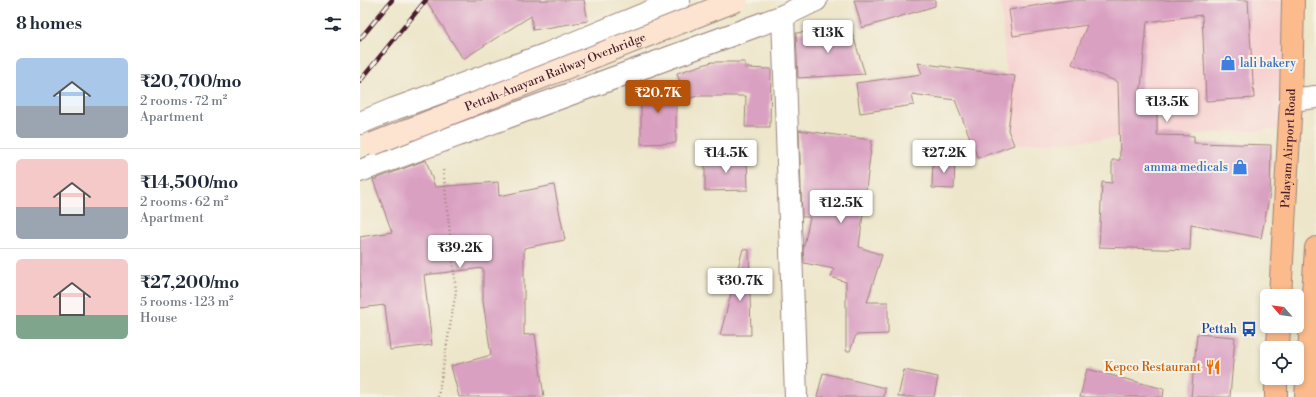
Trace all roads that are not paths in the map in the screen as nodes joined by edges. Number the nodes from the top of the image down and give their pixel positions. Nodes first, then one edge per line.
1 (679, 0) edge
2 (737, 0) edge
3 (816, 0) edge
4 (1293, 0) edge
5 (783, 16) junction
6 (1316, 97) edge
7 (1291, 100) junction
8 (360, 123) edge
9 (373, 144) dead end
10 (360, 171) edge
11 (1316, 248) edge
12 (1280, 289) edge
13 (1314, 294) edge
14 (1276, 385) edge
15 (796, 397) edge
16 (1276, 397) edge
17 (1306, 397) edge

1 - 8 street
2 - 9 main road, Pettah-Anayara Railway Overbridge, bridge
3 - 5 street
4 - 7 main road, Palayam Airport Road
5 - 10 street
5 - 15 street
6 - 7 street
7 - 12 main road, Palayam Airport Road
11 - 13 main road
13 - 17 main road
14 - 16 main road

